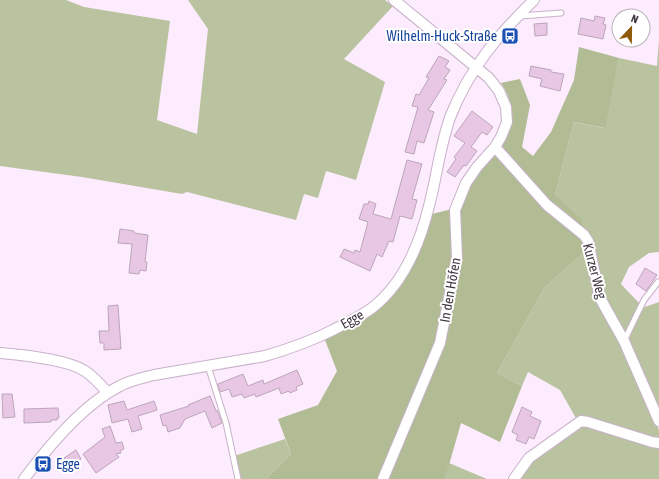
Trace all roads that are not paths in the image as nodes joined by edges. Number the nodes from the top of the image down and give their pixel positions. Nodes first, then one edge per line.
1 (394, 0) edge
2 (534, 0) edge
3 (561, 14) dead end
4 (517, 16) junction
5 (476, 66) junction
6 (495, 147) junction
7 (658, 282) edge
8 (624, 341) junction
9 (0, 353) edge
10 (208, 366) junction
11 (108, 393) junction
12 (659, 421) edge
13 (659, 443) edge
14 (24, 479) edge
15 (238, 479) edge
16 (383, 479) edge
17 (514, 479) edge

1 - 5 street
2 - 4 street, Egge
3 - 4 lane
4 - 5 street, Egge
5 - 6 street, In den Höfen
5 - 10 street, Egge
6 - 8 street, Kurzer Weg
6 - 16 street, In den Höfen
7 - 8 lane
8 - 12 street, Kurzer Weg
9 - 11 street
10 - 11 street, Egge
10 - 15 lane
11 - 14 street, Egge
13 - 17 street

